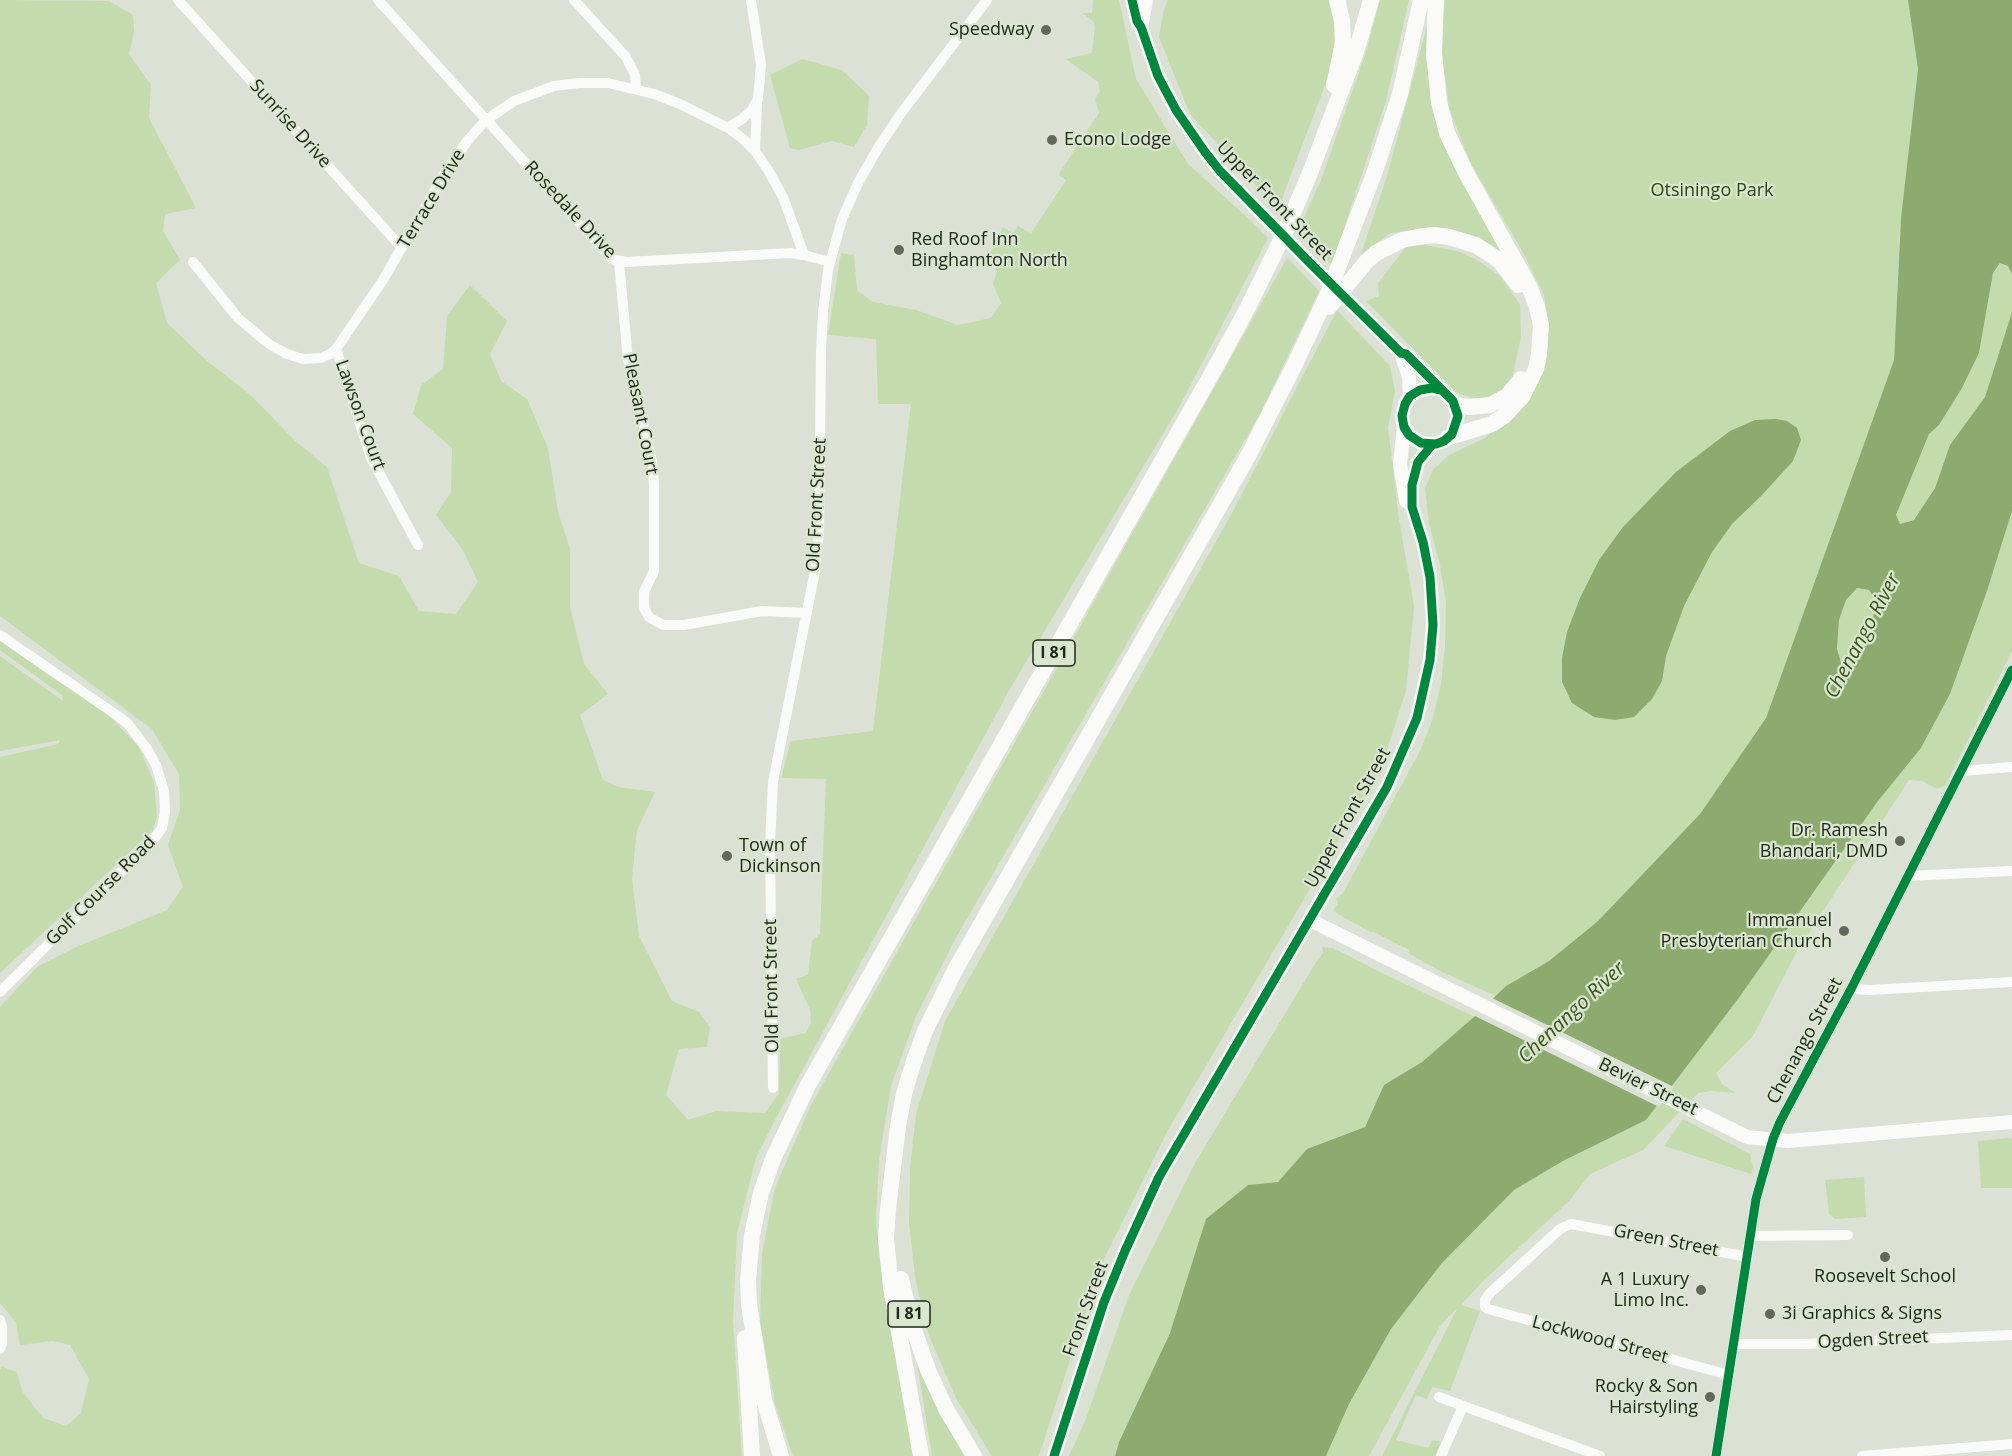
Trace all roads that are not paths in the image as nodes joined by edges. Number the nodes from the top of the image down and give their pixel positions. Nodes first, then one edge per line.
1 (178, 0) edge
2 (378, 0) edge
3 (574, 0) edge
4 (584, 0) edge
5 (751, 0) edge
6 (987, 0) edge
7 (1132, 0) edge
8 (1146, 0) edge
9 (1338, 0) edge
10 (1371, 0) edge
11 (1420, 0) edge
12 (1436, 0) edge
13 (585, 12) junction
14 (1142, 27) junction
15 (636, 89) junction
16 (758, 99) junction
17 (486, 120) junction
18 (728, 128) junction
19 (1322, 142) junction
20 (755, 151) junction
21 (402, 248) junction
22 (804, 255) junction
23 (193, 262) dead end
24 (619, 262) junction
25 (830, 262) junction
26 (1312, 329) junction
27 (336, 349) junction
28 (1401, 353) junction
29 (1441, 390) junction
30 (1410, 396) junction
31 (1456, 405) junction
32 (1404, 427) junction
33 (1449, 437) junction
34 (1432, 445) junction
35 (1412, 507) junction
36 (418, 545) dead end
37 (807, 613) junction
38 (0, 635) edge
39 (2012, 670) edge
40 (2012, 767) edge
41 (1961, 771) junction
42 (2012, 871) edge
43 (1908, 876) junction
44 (1310, 920) junction
45 (2012, 982) edge
46 (1851, 988) junction
47 (0, 992) edge
48 (773, 1088) dead end
49 (2012, 1122) edge
50 (1773, 1139) junction
51 (893, 1159) junction
52 (1159, 1177) joint
53 (1848, 1235) dead end
54 (1751, 1236) junction
55 (1748, 1257) junction
56 (1489, 1294) joint
57 (749, 1304) junction
58 (0, 1320) edge
59 (2012, 1335) edge
60 (1734, 1344) junction
61 (0, 1349) edge
62 (1728, 1375) junction
63 (1439, 1397) dead end
64 (1463, 1406) junction
65 (2012, 1444) edge
66 (752, 1456) edge
67 (781, 1456) edge
68 (921, 1456) edge
69 (974, 1456) edge
70 (1054, 1456) edge
71 (1441, 1456) edge
72 (1600, 1456) edge
73 (1716, 1456) edge
74 (1863, 1456) edge

1 - 21 street, Sunrise Drive
2 - 17 street, Rosedale Drive
3 - 13 street
4 - 13 street
5 - 16 street
6 - 25 street, Old Front Street
7 - 14 main road, Upper Front Street
8 - 14 main road, Upper Front Street
9 - 19 highway
10 - 19 highway, I 81
11 - 26 highway, I 81
12 - 33 highway
13 - 15 street
14 - 28 main road, Upper Front Street
15 - 17 street, Terrace Drive
15 - 18 street, Terrace Drive
16 - 18 street
16 - 20 street
17 - 21 street, Terrace Drive
17 - 24 street, Rosedale Drive
18 - 20 street, Terrace Drive
19 - 57 highway, I 81
20 - 22 street, Terrace Drive
21 - 27 street, Terrace Drive
22 - 24 street, Rosedale Drive
22 - 25 street, Rosedale Drive
23 - 27 street
24 - 37 street, Pleasant Court
25 - 37 street, Old Front Street
26 - 31 highway
26 - 51 highway, I 81
27 - 36 street, Lawson Court
28 - 29 main road, Upper Front Street
28 - 30 main road, Upper Front Street
29 - 30 main road
29 - 31 main road, Upper Front Street
30 - 32 main road, Upper Front Street
31 - 33 main road
32 - 34 main road
32 - 35 main road, Upper Front Street
33 - 34 main road, Upper Front Street
34 - 35 main road, Upper Front Street
35 - 44 main road, Upper Front Street
37 - 48 street, Old Front Street
38 - 47 street, Golf Course Road
39 - 41 street, Chenango Street
40 - 41 street
41 - 43 street, Chenango Street
42 - 43 street
43 - 46 street, Chenango Street
44 - 50 main road, Bevier Street
44 - 52 main road, Upper Front Street
45 - 46 street
46 - 50 street, Chenango Street
49 - 50 main road, Bevier Street
50 - 54 street, Chenango Street
51 - 68 highway
51 - 69 highway, I 81
52 - 70 main road, Front Street
53 - 54 street
54 - 55 street, Chenango Street
55 - 56 street, Green Street
55 - 60 street, Chenango Street
56 - 62 street, Lockwood Street
57 - 66 highway
57 - 67 highway, I 81
58 - 61 street
59 - 60 street, Ogden Street
60 - 62 street, Chenango Street
62 - 73 street, Chenango Street
63 - 64 street
64 - 71 street
64 - 72 street
65 - 74 street

